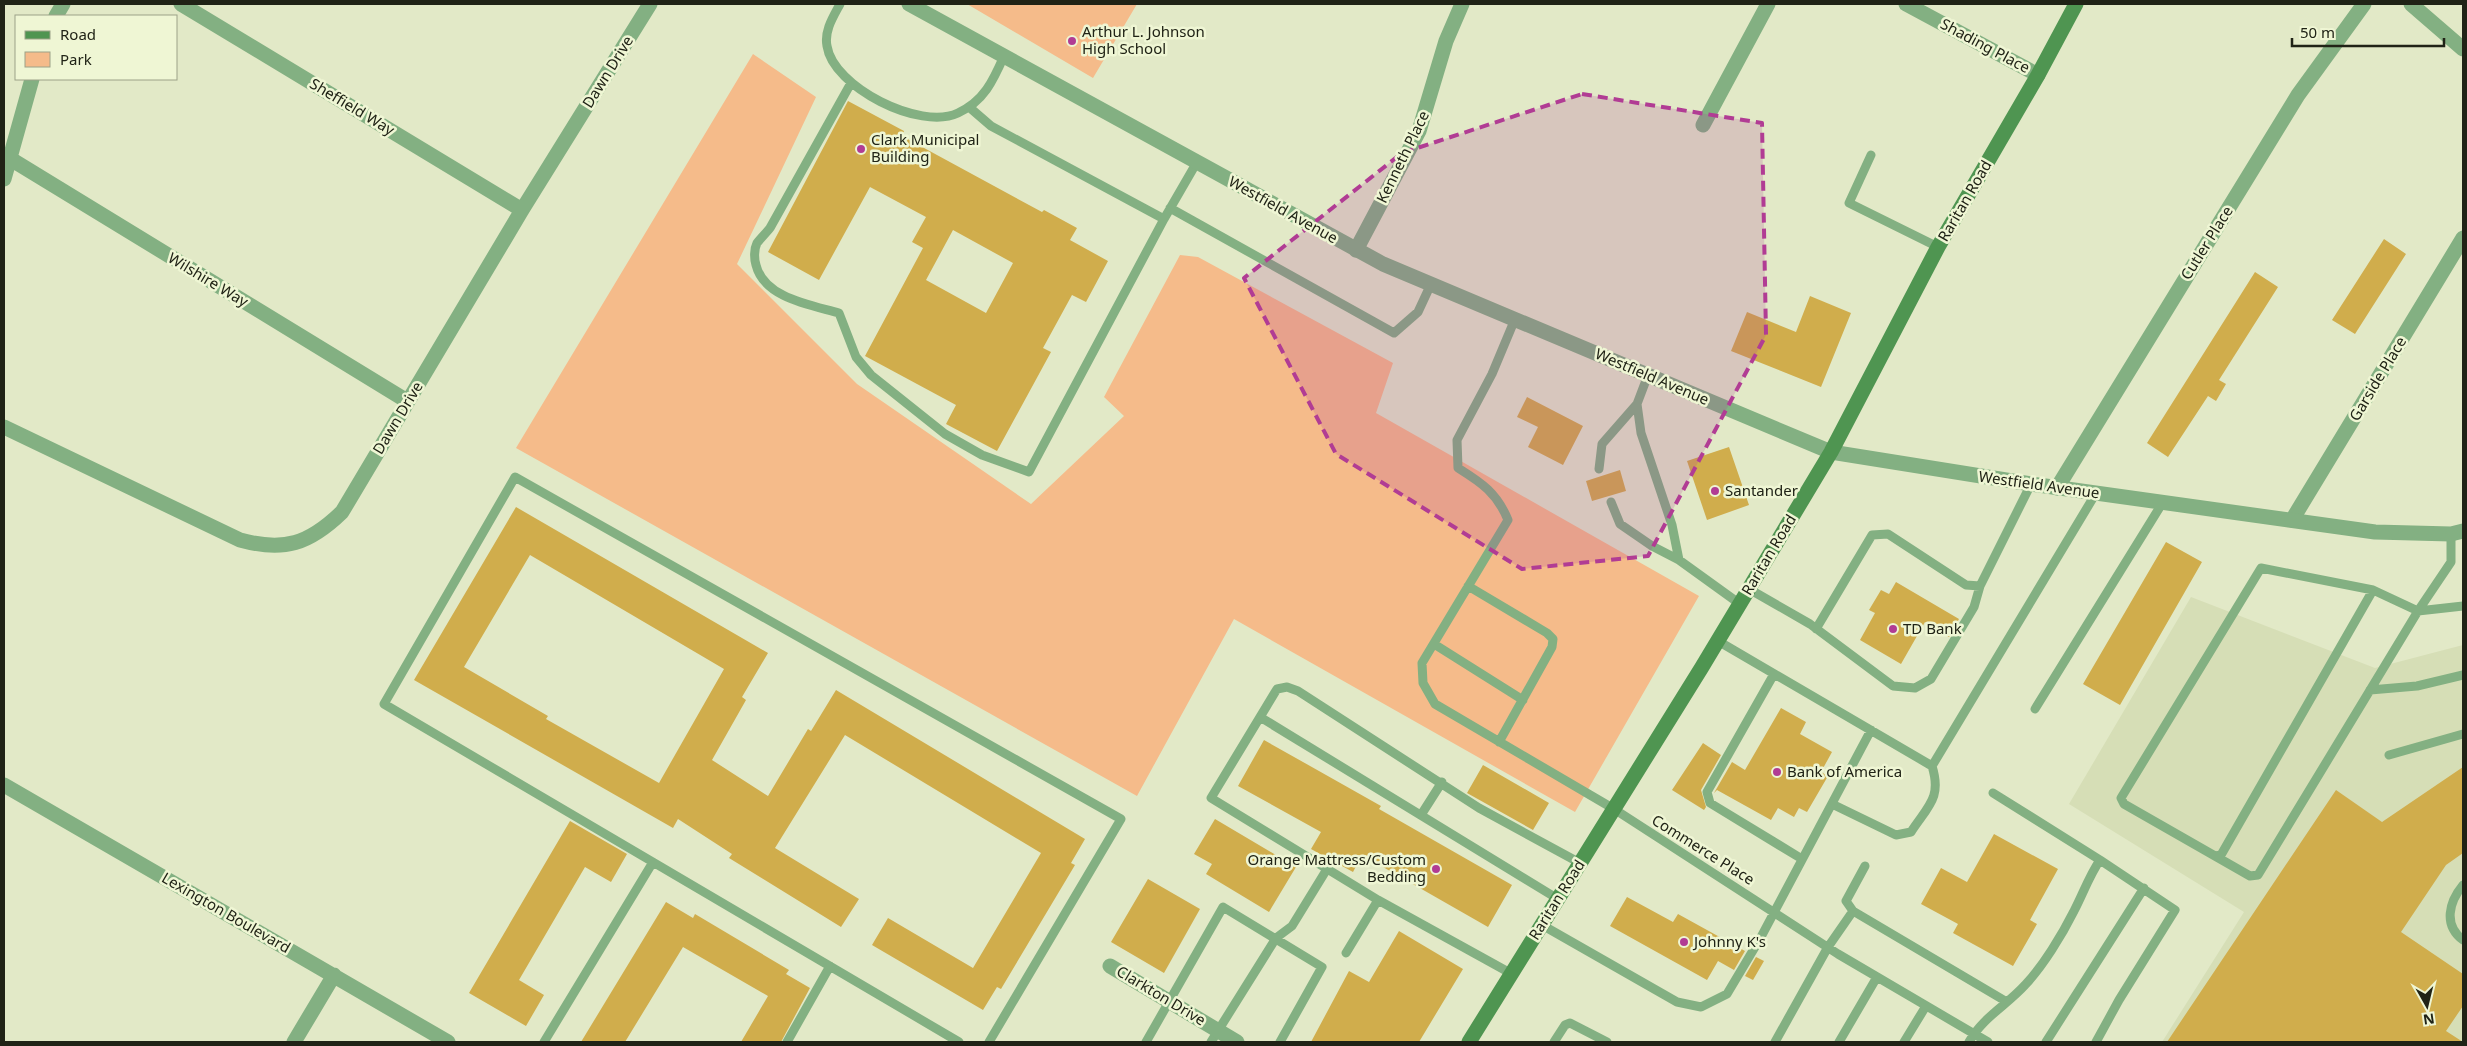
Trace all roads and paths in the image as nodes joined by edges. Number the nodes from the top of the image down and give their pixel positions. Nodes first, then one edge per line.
1 (63, 4) edge
2 (181, 4) edge
3 (650, 4) edge
4 (840, 4) edge
5 (909, 4) edge
6 (1462, 4) edge
7 (1768, 4) edge
8 (1906, 4) edge
9 (2076, 4) edge
10 (2364, 4) edge
11 (2411, 4) edge
12 (57, 15) edge
13 (2463, 48) edge
14 (1004, 56) junction
15 (2038, 75) junction
16 (32, 80) edge
17 (851, 83) junction
18 (968, 107) junction
19 (1703, 125) dead end
20 (1871, 155) dead end
21 (9, 158) junction
22 (1197, 162) junction
23 (4, 179) edge
24 (1170, 208) junction
25 (522, 210) junction
26 (1164, 219) junction
27 (2463, 238) edge
28 (1938, 247) junction
29 (1356, 250) junction
30 (1431, 284) junction
31 (1515, 319) junction
32 (1648, 375) junction
33 (407, 401) junction
34 (1637, 404) junction
35 (4, 427) edge
36 (1831, 452) junction
37 (1599, 469) dead end
38 (2031, 484) junction
39 (2057, 488) junction
40 (2096, 493) junction
41 (1611, 502) dead end
42 (2163, 502) junction
43 (2292, 520) junction
44 (2457, 532) edge
45 (1679, 560) junction
46 (1468, 586) junction
47 (1980, 586) junction
48 (1749, 589) junction
49 (2373, 590) junction
50 (1740, 604) junction
51 (2463, 606) edge
52 (2418, 611) junction
53 (1816, 629) junction
54 (1718, 641) junction
55 (1434, 644) junction
56 (1774, 674) junction
57 (2463, 675) edge
58 (2370, 690) junction
59 (1523, 700) junction
60 (2035, 708) dead end
61 (1260, 717) junction
62 (1871, 730) junction
63 (2463, 734) edge
64 (1499, 742) junction
65 (2389, 755) dead end
66 (1932, 766) junction
67 (1442, 782) junction
68 (4, 785) edge
69 (1993, 793) dead end
70 (1832, 804) junction
71 (1614, 809) junction
72 (1421, 815) junction
73 (2215, 856) junction
74 (1802, 859) junction
75 (2100, 860) junction
76 (653, 862) junction
77 (1580, 863) junction
78 (1865, 866) dead end
79 (1327, 869) junction
80 (2463, 885) edge
81 (2144, 888) junction
82 (1558, 899) junction
83 (1378, 900) junction
84 (1853, 911) junction
85 (1776, 912) junction
86 (1542, 925) junction
87 (1276, 938) junction
88 (2463, 940) edge
89 (1828, 947) junction
90 (1346, 953) dead end
91 (830, 966) junction
92 (1110, 966) dead end
93 (1512, 974) junction
94 (334, 975) junction
95 (1877, 977) junction
96 (1168, 1002) junction
97 (2007, 1002) junction
98 (1926, 1006) junction
99 (1974, 1033) junction
100 (1214, 1036) edge
101 (1472, 1040) edge
102 (294, 1042) edge
103 (448, 1042) edge
104 (544, 1042) edge
105 (787, 1042) edge
106 (959, 1042) edge
107 (989, 1042) edge
108 (1146, 1042) edge
109 (1237, 1042) edge
110 (1280, 1042) edge
111 (1554, 1042) edge
112 (1607, 1042) edge
113 (1775, 1042) edge
114 (1839, 1042) edge
115 (1904, 1042) edge
116 (1969, 1042) edge
117 (1988, 1042) edge
118 (2046, 1042) edge
119 (2096, 1042) edge

1 - 12 street
2 - 25 street, Sheffield Way
3 - 25 street, Dawn Drive
4 - 17 lane
5 - 14 street, Westfield Avenue
6 - 29 street, Kenneth Place
7 - 19 street
8 - 15 street, Shading Place
9 - 15 main road, Raritan Road
10 - 39 street, Cutler Place
11 - 13 street
14 - 18 lane
14 - 22 street, Westfield Avenue
15 - 28 main road, Raritan Road
16 - 21 street
17 - 18 lane
17 - 26 lane
18 - 26 lane
20 - 28 lane
21 - 23 street
21 - 33 street, Wilshire Way
22 - 24 lane
22 - 29 street, Westfield Avenue
24 - 26 lane
24 - 30 lane
25 - 33 street, Dawn Drive
27 - 43 street, Garside Place
28 - 36 main road, Raritan Road
29 - 30 street, Westfield Avenue
30 - 31 street, Westfield Avenue
31 - 32 street, Westfield Avenue
31 - 46 lane, Commerce Place
32 - 34 lane
32 - 36 street, Westfield Avenue
33 - 35 street, Dawn Drive
34 - 37 lane
34 - 45 lane
36 - 38 street, Westfield Avenue
36 - 48 main road, Raritan Road
38 - 39 street, Westfield Avenue
38 - 47 lane
39 - 40 street, Westfield Avenue
40 - 42 street, Westfield Avenue
40 - 66 lane
41 - 45 lane
42 - 43 street, Westfield Avenue
42 - 60 lane
43 - 44 street, Westfield Avenue
44 - 52 lane
45 - 50 lane
46 - 55 lane, Commerce Place
46 - 59 lane
47 - 53 lane
47 - 53 lane
48 - 50 main road, Raritan Road
48 - 53 lane
49 - 52 lane
49 - 73 lane
49 - 73 lane
50 - 54 main road, Raritan Road
51 - 52 lane
52 - 58 lane
54 - 56 lane
54 - 71 main road, Raritan Road
55 - 59 lane
55 - 64 lane, Commerce Place
56 - 62 lane
56 - 74 lane
57 - 58 lane
58 - 73 lane
59 - 64 lane
61 - 67 lane
61 - 72 lane
61 - 79 lane
62 - 66 lane
62 - 70 lane
63 - 65 lane
64 - 71 lane, Commerce Place
66 - 70 lane
67 - 72 lane
67 - 77 lane
68 - 94 street, Lexington Boulevard
69 - 75 lane
70 - 74 lane
71 - 77 main road, Raritan Road
71 - 85 lane, Commerce Place
72 - 82 lane
74 - 85 lane
75 - 81 lane
75 - 97 lane
76 - 91 lane
76 - 104 lane
76 - 107 lane
77 - 82 main road, Raritan Road
78 - 84 lane
79 - 83 lane
79 - 87 lane
80 - 88 lane
81 - 118 lane
81 - 119 lane
82 - 86 main road, Raritan Road
83 - 90 lane
83 - 93 lane
84 - 89 lane
84 - 97 lane
85 - 86 lane
85 - 89 lane, Commerce Place
86 - 93 main road, Raritan Road
87 - 96 lane
87 - 100 lane
87 - 110 lane
89 - 95 lane, Commerce Place
89 - 113 lane
91 - 105 lane
91 - 106 lane
92 - 96 street, Clarkton Drive
93 - 101 main road, Raritan Road
94 - 102 street
94 - 103 street, Lexington Boulevard
95 - 98 lane, Commerce Place
95 - 114 lane
96 - 100 street, Clarkton Drive
96 - 108 lane
97 - 99 lane
98 - 99 lane, Commerce Place
98 - 115 lane
99 - 116 lane
99 - 117 lane, Commerce Place
100 - 109 street, Clarkton Drive
111 - 112 lane

